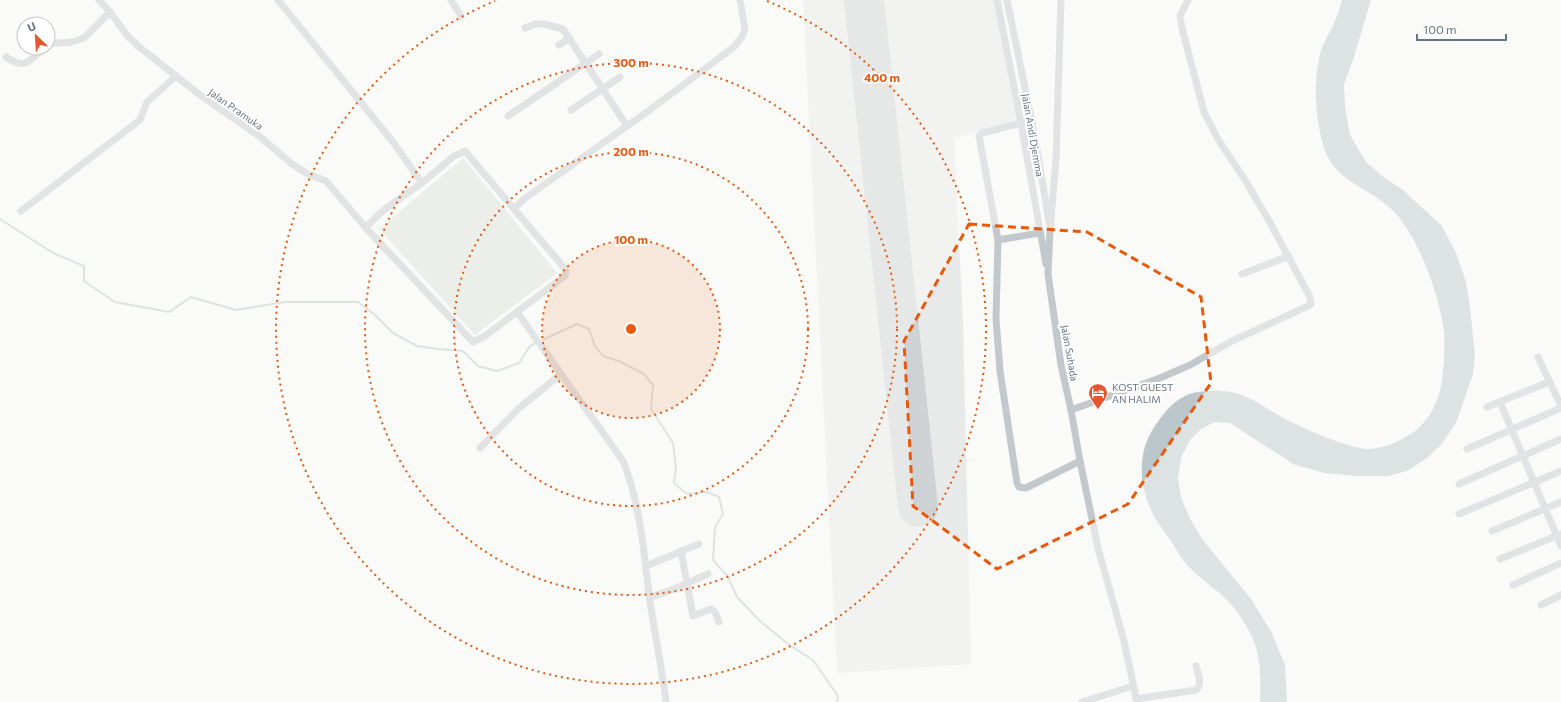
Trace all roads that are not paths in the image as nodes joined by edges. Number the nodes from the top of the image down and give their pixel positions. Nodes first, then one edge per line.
1 (99, 0) edge
2 (278, 0) edge
3 (451, 0) edge
4 (740, 0) edge
5 (997, 0) edge
6 (1007, 0) edge
7 (1061, 0) edge
8 (1188, 0) edge
9 (110, 12) junction
10 (461, 16) dead end
11 (525, 28) dead end
12 (570, 38) junction
13 (1014, 39) junction
14 (1005, 41) junction
15 (56, 43) edge
16 (559, 45) dead end
17 (599, 54) dead end
18 (36, 56) edge
19 (6, 57) dead end
20 (586, 64) junction
21 (176, 76) junction
22 (620, 77) dead end
23 (603, 89) junction
24 (571, 110) dead end
25 (508, 116) dead end
26 (1032, 122) junction
27 (1021, 123) junction
28 (627, 126) junction
29 (422, 183) junction
30 (514, 209) junction
31 (21, 211) dead end
32 (366, 228) junction
33 (1050, 230) junction
34 (1039, 233) junction
35 (998, 240) junction
36 (1289, 256) junction
37 (1048, 274) junction
38 (1242, 274) dead end
39 (517, 312) junction
40 (1538, 357) dead end
41 (561, 374) junction
42 (1549, 382) junction
43 (1500, 402) junction
44 (1487, 407) dead end
45 (1561, 407) edge
46 (1071, 410) junction
47 (1512, 429) junction
48 (1561, 439) edge
49 (480, 448) dead end
50 (1467, 449) dead end
51 (1523, 456) junction
52 (1080, 461) junction
53 (1561, 471) edge
54 (1534, 482) junction
55 (1459, 484) dead end
56 (1561, 502) edge
57 (1546, 509) junction
58 (1459, 514) dead end
59 (1492, 531) dead end
60 (1559, 535) edge
61 (698, 544) dead end
62 (1561, 546) edge
63 (681, 551) junction
64 (1500, 559) dead end
65 (1561, 563) edge
66 (646, 566) junction
67 (708, 574) dead end
68 (687, 584) junction
69 (1513, 585) dead end
70 (1561, 595) edge
71 (650, 597) junction
72 (1541, 605) dead end
73 (719, 622) dead end
74 (1196, 666) dead end
75 (1133, 686) junction
76 (1137, 701) edge
77 (666, 702) edge
78 (1082, 702) edge

1 - 9 street, Jalan Pramuka
2 - 29 street
3 - 10 street
4 - 28 street
5 - 14 street, Jalan Andi Djemma
6 - 13 street, Jalan Andi Djemma
7 - 33 street, Jalan Suhada
8 - 36 street
9 - 15 street
9 - 21 street, Jalan Pramuka
11 - 12 street
12 - 16 street
12 - 20 street
13 - 14 street
13 - 26 street, Jalan Andi Djemma
14 - 27 street, Jalan Andi Djemma
17 - 20 street
18 - 19 street
20 - 23 street
20 - 25 street
21 - 31 street
21 - 32 street, Jalan Pramuka
22 - 23 street
23 - 24 street
23 - 28 street
26 - 27 street
26 - 33 street, Jalan Andi Djemma
27 - 34 street, Jalan Andi Djemma
27 - 35 street
28 - 30 street
29 - 30 street
29 - 32 street
30 - 39 street
32 - 39 street, Jalan Pramuka
33 - 37 street, Jalan Suhada
34 - 35 street
34 - 37 street, Jalan Andi Djemma
35 - 52 street
36 - 38 street
36 - 46 street
37 - 46 street, Jalan Suhada
39 - 41 street
40 - 42 street
41 - 49 street
41 - 66 street
42 - 43 street
42 - 45 street
43 - 44 street
43 - 47 street
45 - 47 street
46 - 52 street, Jalan Suhada
47 - 50 street
47 - 51 street
48 - 51 street
51 - 54 street
51 - 55 street
52 - 75 street, Jalan Suhada
53 - 54 street
54 - 57 street
54 - 58 street
56 - 57 street
57 - 59 street
57 - 60 street
60 - 62 street
60 - 64 street
61 - 63 street
63 - 66 street
63 - 68 street
65 - 69 street
66 - 71 street
67 - 68 street
68 - 71 street
68 - 73 street
70 - 72 street
71 - 77 street
74 - 76 street
75 - 76 street, Jalan Suhada
75 - 78 street

